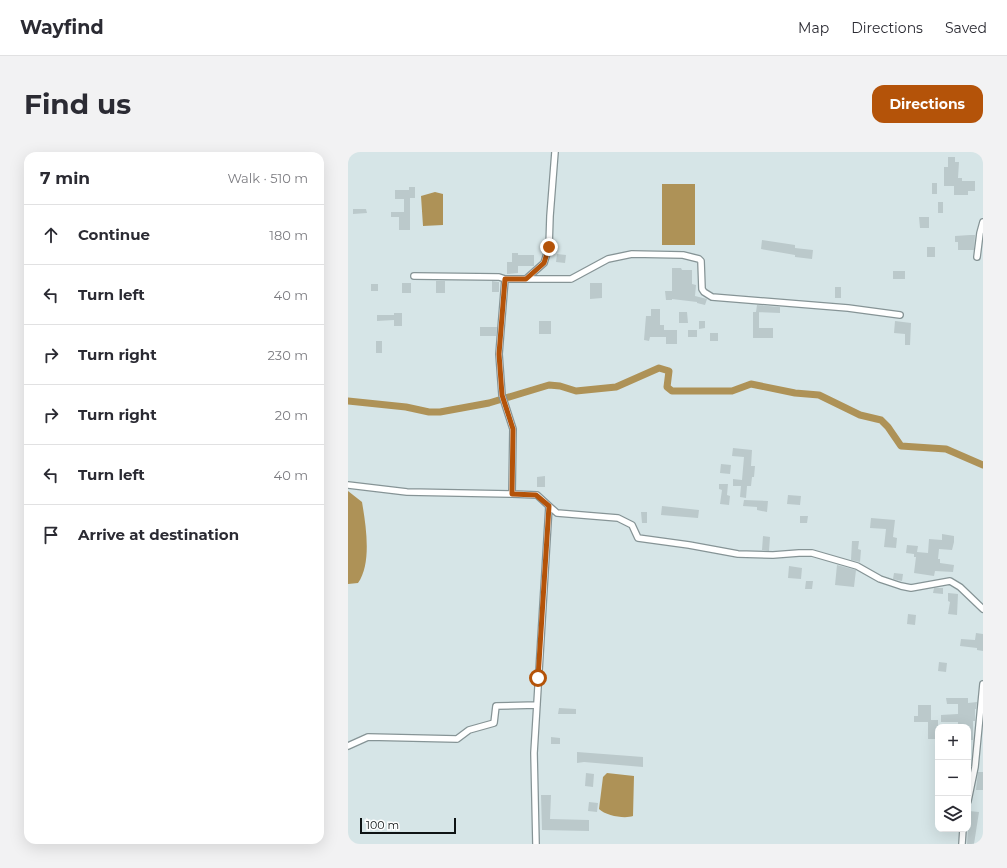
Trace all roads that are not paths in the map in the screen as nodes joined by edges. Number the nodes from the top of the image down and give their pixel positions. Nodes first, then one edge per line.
1 (555, 152) edge
2 (983, 222) edge
3 (977, 256) dead end
4 (414, 276) dead end
5 (505, 279) junction
6 (526, 279) junction
7 (900, 315) dead end
8 (348, 485) edge
9 (512, 494) junction
10 (549, 506) junction
11 (983, 609) edge
12 (983, 684) edge
13 (536, 705) junction
14 (348, 746) edge
15 (969, 796) edge
16 (963, 832) edge
17 (536, 844) edge
18 (962, 844) edge

1 - 6 street
2 - 3 street
4 - 5 street
5 - 6 street
5 - 9 street
6 - 7 street
8 - 9 street
9 - 10 street
10 - 11 street
10 - 13 street
12 - 15 street
13 - 14 street
13 - 17 street
16 - 18 street

